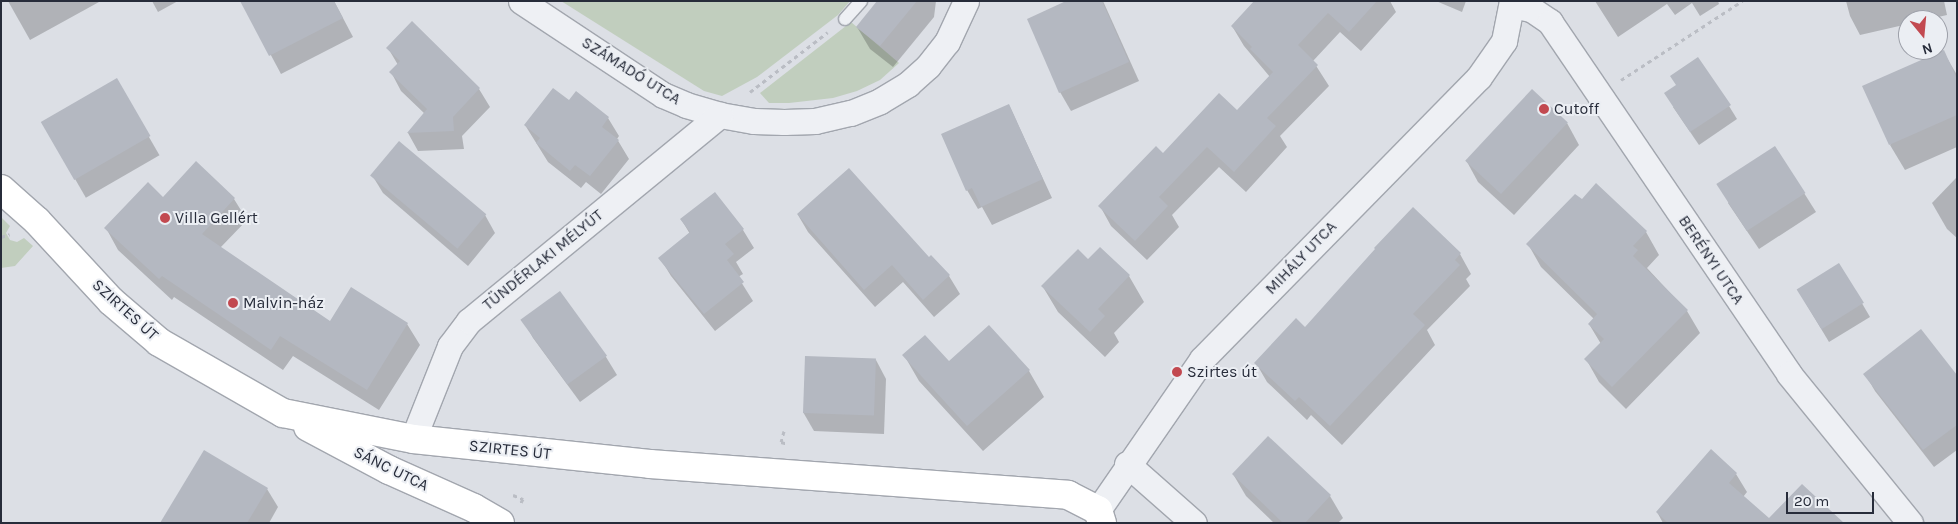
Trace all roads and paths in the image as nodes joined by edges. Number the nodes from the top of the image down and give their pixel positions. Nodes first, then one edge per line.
1 (521, 1) edge
2 (861, 1) edge
3 (966, 1) edge
4 (1742, 1) edge
5 (1512, 3) edge
6 (845, 19) joint
7 (1601, 95) junction
8 (720, 116) junction
9 (1, 189) edge
10 (283, 413) junction
11 (413, 439) junction
12 (1127, 464) junction
13 (1100, 517) edge
14 (500, 523) edge
15 (1194, 523) edge
16 (1910, 523) edge

1 - 8 street, SZÁMADÓ UTCA
2 - 6 lane
3 - 8 street, SZÁMADÓ UTCA
4 - 7 path
5 - 7 street, BERÉNYI UTCA
5 - 12 street, MIHÁLY UTCA
6 - 8 path
7 - 16 street, BERÉNYI UTCA
8 - 11 street, TÜNDÉRLAKI MÉLYÚT
9 - 10 street, SZIRTES ÚT
10 - 11 street, SZIRTES ÚT
10 - 14 street, SÁNC UTCA
11 - 13 street, SZIRTES ÚT
12 - 13 street, MIHÁLY UTCA
12 - 15 street

